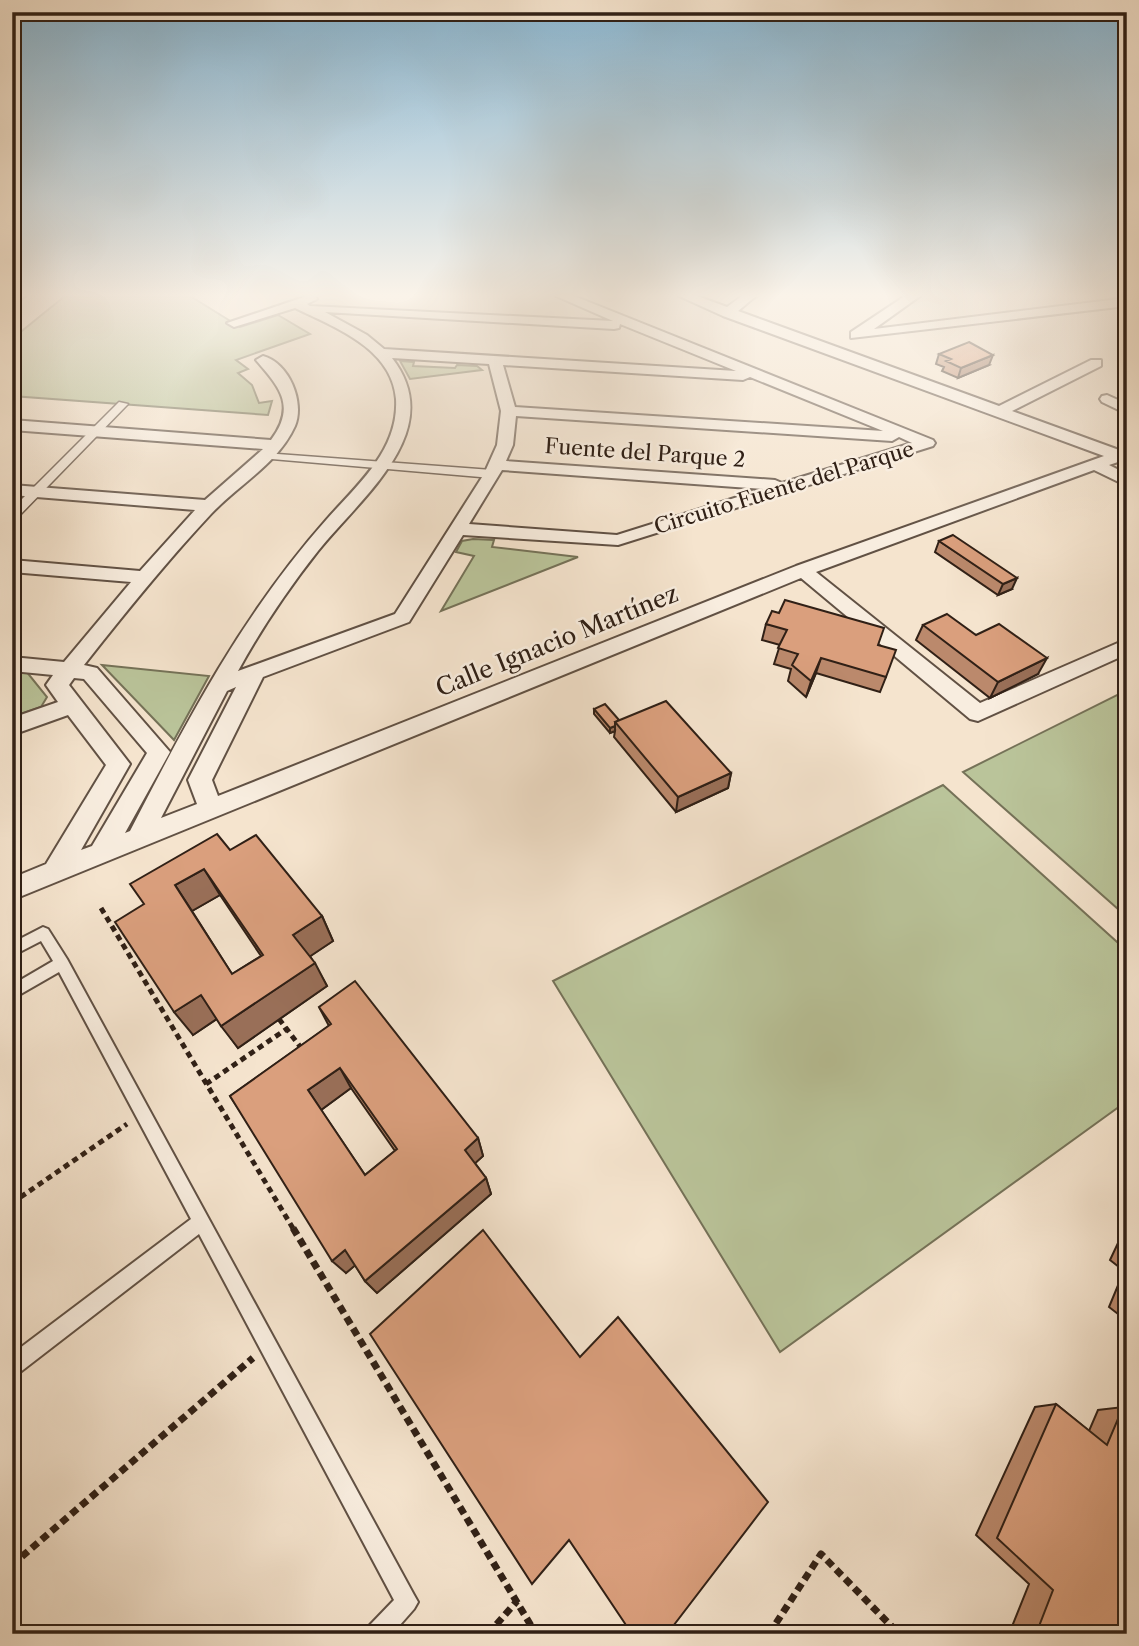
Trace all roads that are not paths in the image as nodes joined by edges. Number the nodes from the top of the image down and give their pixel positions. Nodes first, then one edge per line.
1 (275, 373) edge
2 (393, 373) edge
3 (498, 373) edge
4 (682, 373) edge
5 (751, 373) edge
6 (894, 373) edge
7 (1077, 373) edge
8 (764, 378) junction
9 (1107, 399) dead end
10 (123, 404) dead end
11 (1127, 410) edge
12 (509, 411) junction
13 (999, 412) junction
14 (12, 425) edge
15 (96, 431) junction
16 (914, 438) junction
17 (269, 451) junction
18 (1122, 454) edge
19 (1094, 464) junction
20 (383, 466) junction
21 (494, 470) junction
22 (1127, 481) edge
23 (790, 486) junction
24 (12, 491) edge
25 (36, 492) junction
26 (209, 506) junction
27 (12, 516) edge
28 (458, 529) junction
29 (12, 566) edge
30 (803, 570) junction
31 (143, 577) junction
32 (1127, 646) edge
33 (12, 664) edge
34 (68, 670) junction
35 (254, 674) junction
36 (216, 687) junction
37 (73, 705) junction
38 (12, 727) edge
39 (211, 809) junction
40 (139, 838) junction
41 (100, 854) junction
42 (55, 872) junction
43 (12, 889) edge
44 (12, 950) edge
45 (62, 964) junction
46 (12, 993) edge
47 (201, 1222) junction
48 (12, 1366) edge
49 (377, 1634) edge

1 - 17 street
2 - 20 street
3 - 12 street
4 - 8 street
5 - 8 street, Circuito Fuente del Parque
6 - 13 street
7 - 13 street
8 - 16 street, Circuito Fuente del Parque
9 - 11 street
10 - 15 street
12 - 16 street
12 - 21 street
13 - 18 street
14 - 15 street
15 - 17 street
15 - 25 street
16 - 23 street, Circuito Fuente del Parque
17 - 20 street
17 - 26 street
18 - 19 street, Calle Ignacio Martínez
19 - 22 street
19 - 30 street, Calle Ignacio Martínez
20 - 21 street
20 - 36 street
21 - 23 street, Fuente del Parque 2
21 - 28 street
23 - 28 street, Circuito Fuente del Parque
24 - 25 street
25 - 26 street
25 - 27 street
26 - 31 street
28 - 35 street
29 - 31 street
30 - 32 street
30 - 39 street, Calle Ignacio Martínez
31 - 34 street
33 - 34 street
34 - 37 street
34 - 41 street
35 - 36 street
35 - 39 street
36 - 40 street
37 - 38 street
37 - 42 street
39 - 40 street, Calle Ignacio Martínez
40 - 41 street, Calle Ignacio Martínez
41 - 42 street, Calle Ignacio Martínez
42 - 43 street, Calle Ignacio Martínez
44 - 45 lane
45 - 46 lane
45 - 47 lane
47 - 48 lane
47 - 49 lane

